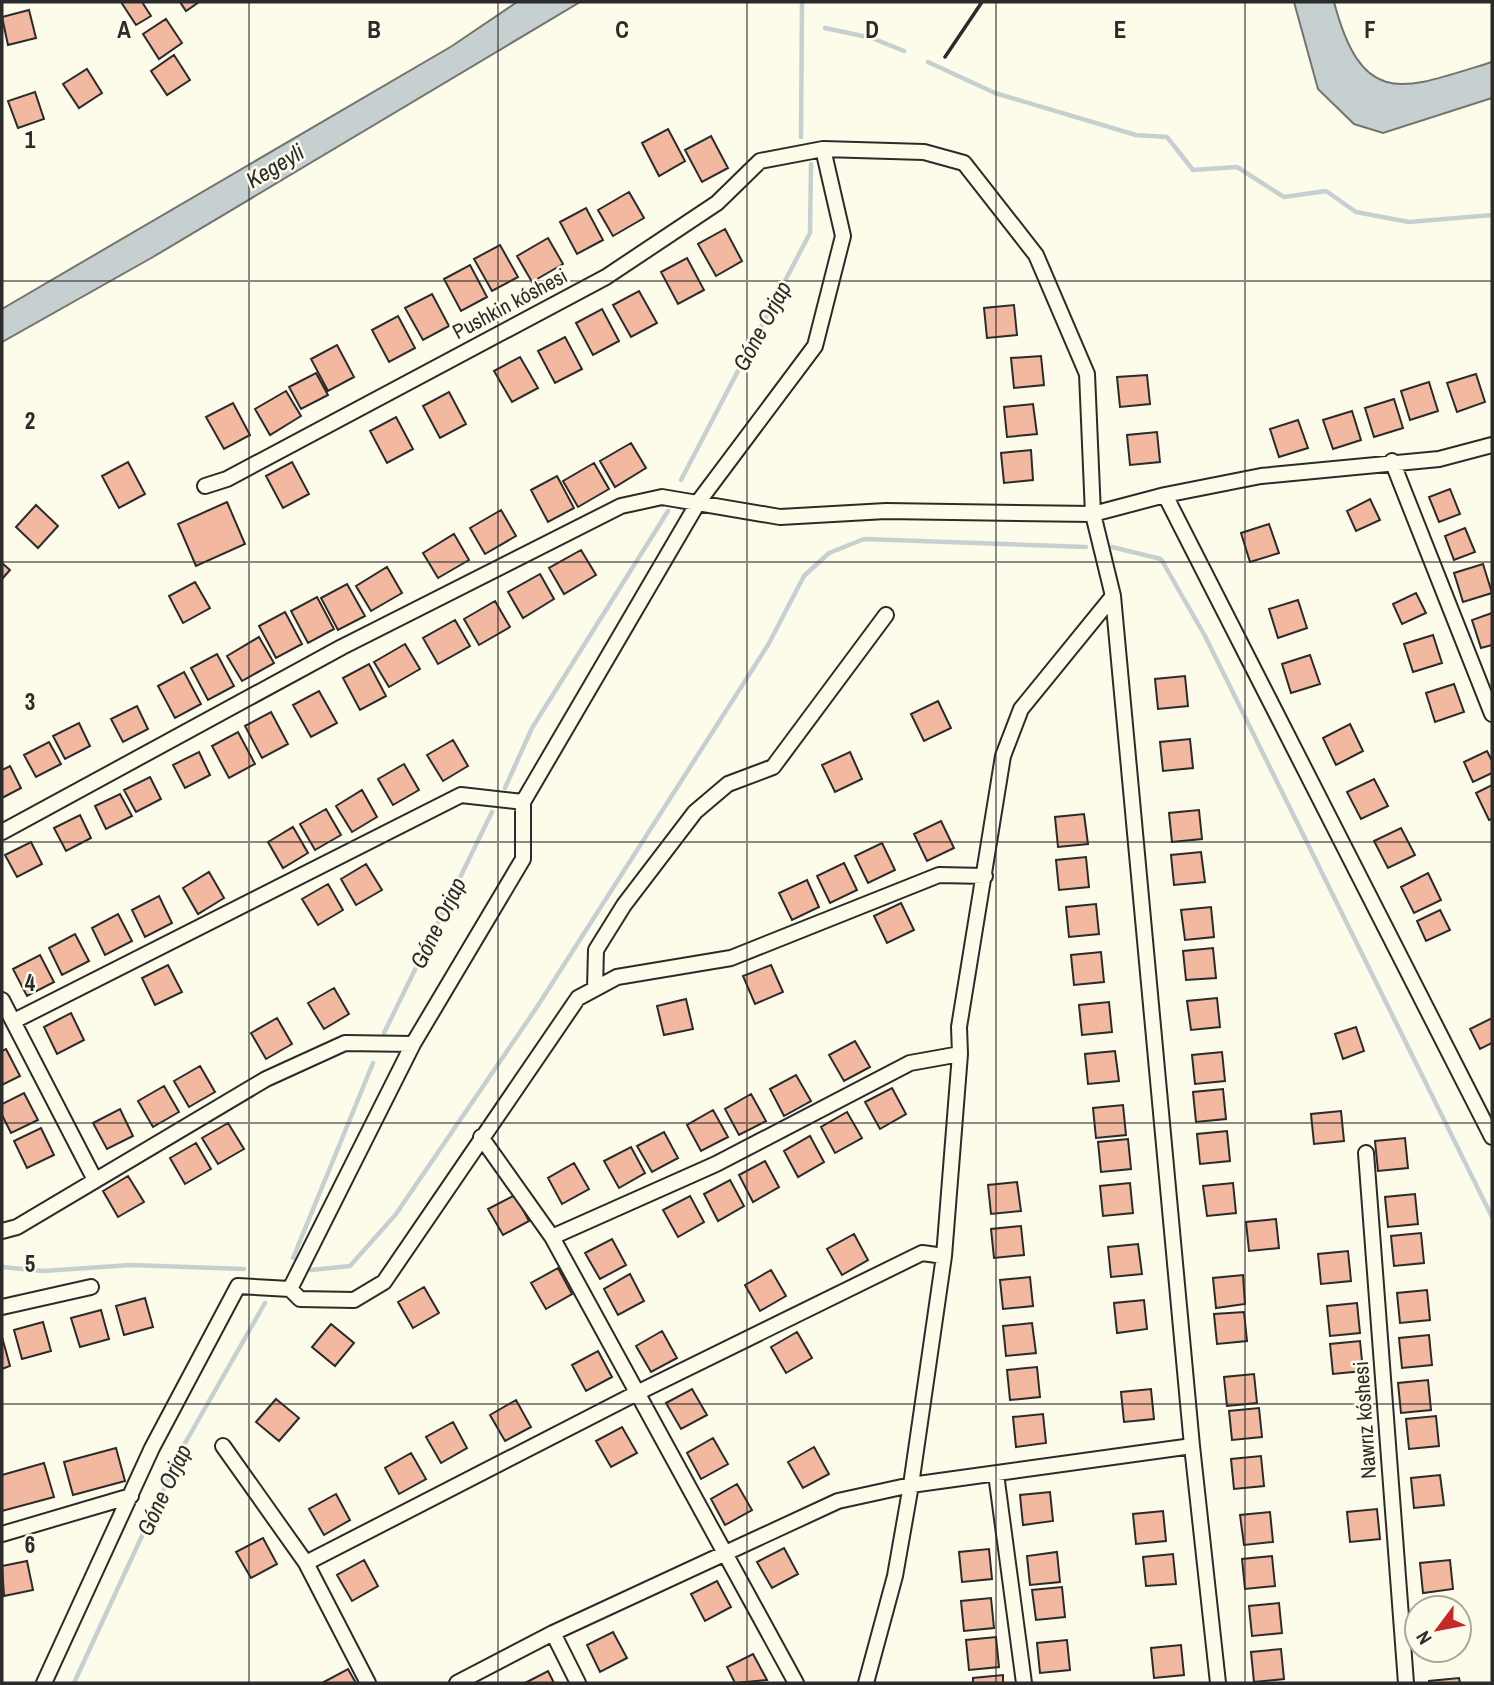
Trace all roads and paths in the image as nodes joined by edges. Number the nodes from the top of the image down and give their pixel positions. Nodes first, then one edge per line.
1 (823, 149) junction
2 (1492, 445) edge
3 (1392, 461) junction
4 (205, 486) dead end
5 (1165, 495) junction
6 (699, 501) junction
7 (1093, 514) junction
8 (1113, 596) junction
9 (886, 615) dead end
10 (1492, 714) edge
11 (523, 802) junction
12 (2, 832) edge
13 (985, 876) junction
14 (596, 988) junction
15 (2, 1000) edge
16 (14, 1021) junction
17 (413, 1044) junction
18 (960, 1054) junction
19 (481, 1137) junction
20 (1492, 1137) edge
21 (1366, 1153) dead end
22 (95, 1180) junction
23 (2, 1231) edge
24 (552, 1237) junction
25 (944, 1256) junction
26 (91, 1287) dead end
27 (290, 1289) junction
28 (2, 1307) edge
29 (637, 1393) junction
30 (1192, 1446) junction
31 (223, 1447) dead end
32 (996, 1474) junction
33 (911, 1485) junction
34 (131, 1496) junction
35 (2, 1534) edge
36 (723, 1554) junction
37 (306, 1563) junction
38 (553, 1633) junction
39 (44, 1683) edge
40 (368, 1683) edge
41 (457, 1683) edge
42 (578, 1683) edge
43 (796, 1683) edge
44 (866, 1683) edge
45 (1024, 1683) edge
46 (1218, 1683) edge
47 (1406, 1683) edge

1 - 4 street, Pushkin kóshesi
1 - 6 street
1 - 7 street, Pushkin kóshesi
2 - 3 street
3 - 5 street
3 - 10 street
5 - 7 street
5 - 20 street
6 - 7 street
6 - 11 street
6 - 12 street
7 - 8 street, Pushkin kóshesi
8 - 13 street
8 - 30 street, Pushkin kóshesi
9 - 14 street
11 - 16 street
11 - 17 street
13 - 14 street
13 - 18 street
14 - 19 street
15 - 16 street
16 - 22 street
17 - 22 street
17 - 27 street
18 - 24 street
18 - 25 street
19 - 24 street
19 - 27 street
21 - 47 street, Nawrız kóshesi
22 - 23 street
24 - 29 street
25 - 29 street
25 - 33 street
26 - 28 street
27 - 34 street
29 - 36 street
29 - 37 street
30 - 32 street
30 - 46 street, Pushkin kóshesi
31 - 37 street
32 - 33 street
32 - 45 street
33 - 36 street
33 - 44 street
34 - 35 street
34 - 39 street
36 - 38 street
36 - 43 street
37 - 40 street
38 - 41 street
38 - 42 street

